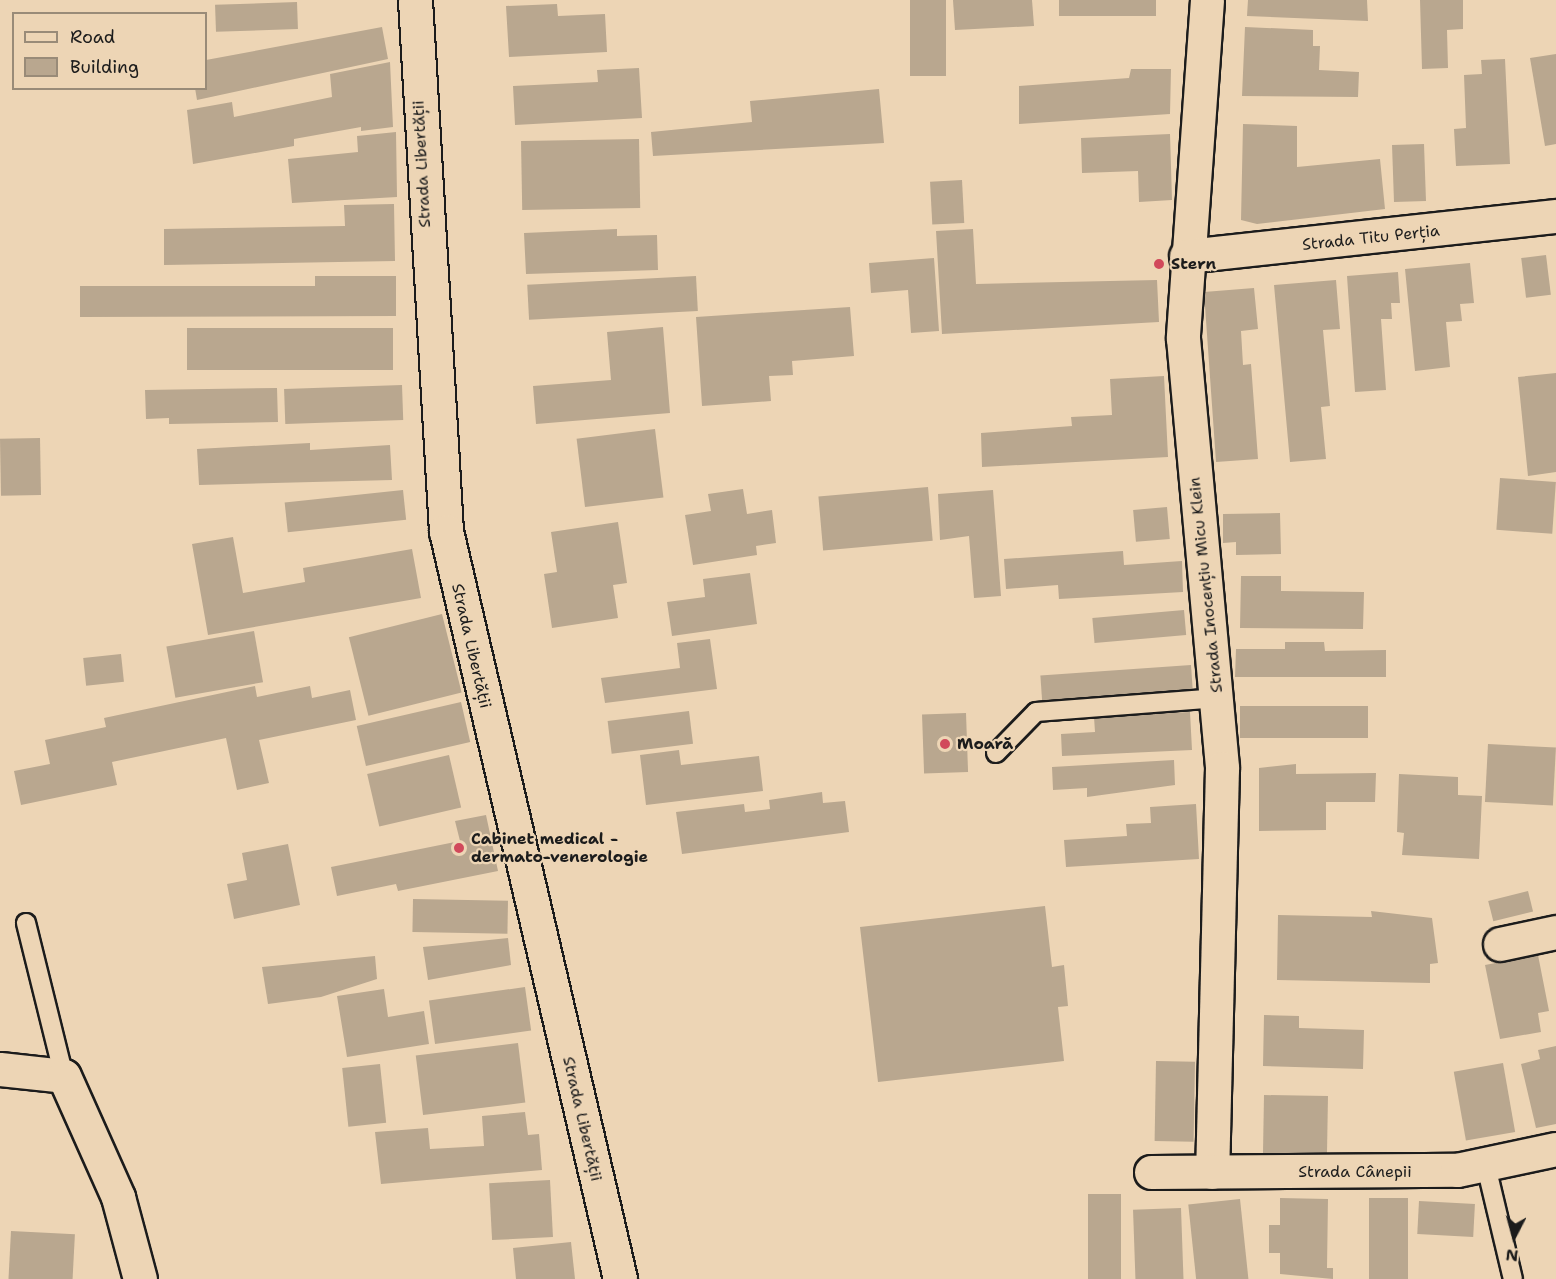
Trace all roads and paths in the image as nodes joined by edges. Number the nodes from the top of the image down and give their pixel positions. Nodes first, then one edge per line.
1 (415, 0) edge
2 (1207, 0) edge
3 (1556, 216) edge
4 (1186, 256) junction
5 (1218, 698) junction
6 (996, 753) dead end
7 (26, 923) dead end
8 (1556, 932) edge
9 (1500, 944) dead end
10 (0, 1069) edge
11 (64, 1076) junction
12 (1556, 1149) edge
13 (1486, 1166) junction
14 (1151, 1172) dead end
15 (1212, 1172) junction
16 (140, 1279) edge
17 (620, 1279) edge
18 (1513, 1279) edge

1 - 17 street, Strada Libertății
2 - 4 street, Strada Inocențiu Micu Klein
3 - 4 street, Strada Titu Perția
4 - 5 street, Strada Inocențiu Micu Klein
5 - 6 lane
5 - 15 street, Strada Inocențiu Micu Klein
7 - 11 lane
8 - 9 street
10 - 11 street
11 - 16 street
12 - 13 street, Strada Cânepii
13 - 15 street, Strada Cânepii
13 - 18 lane
14 - 15 street, Strada Cânepii

